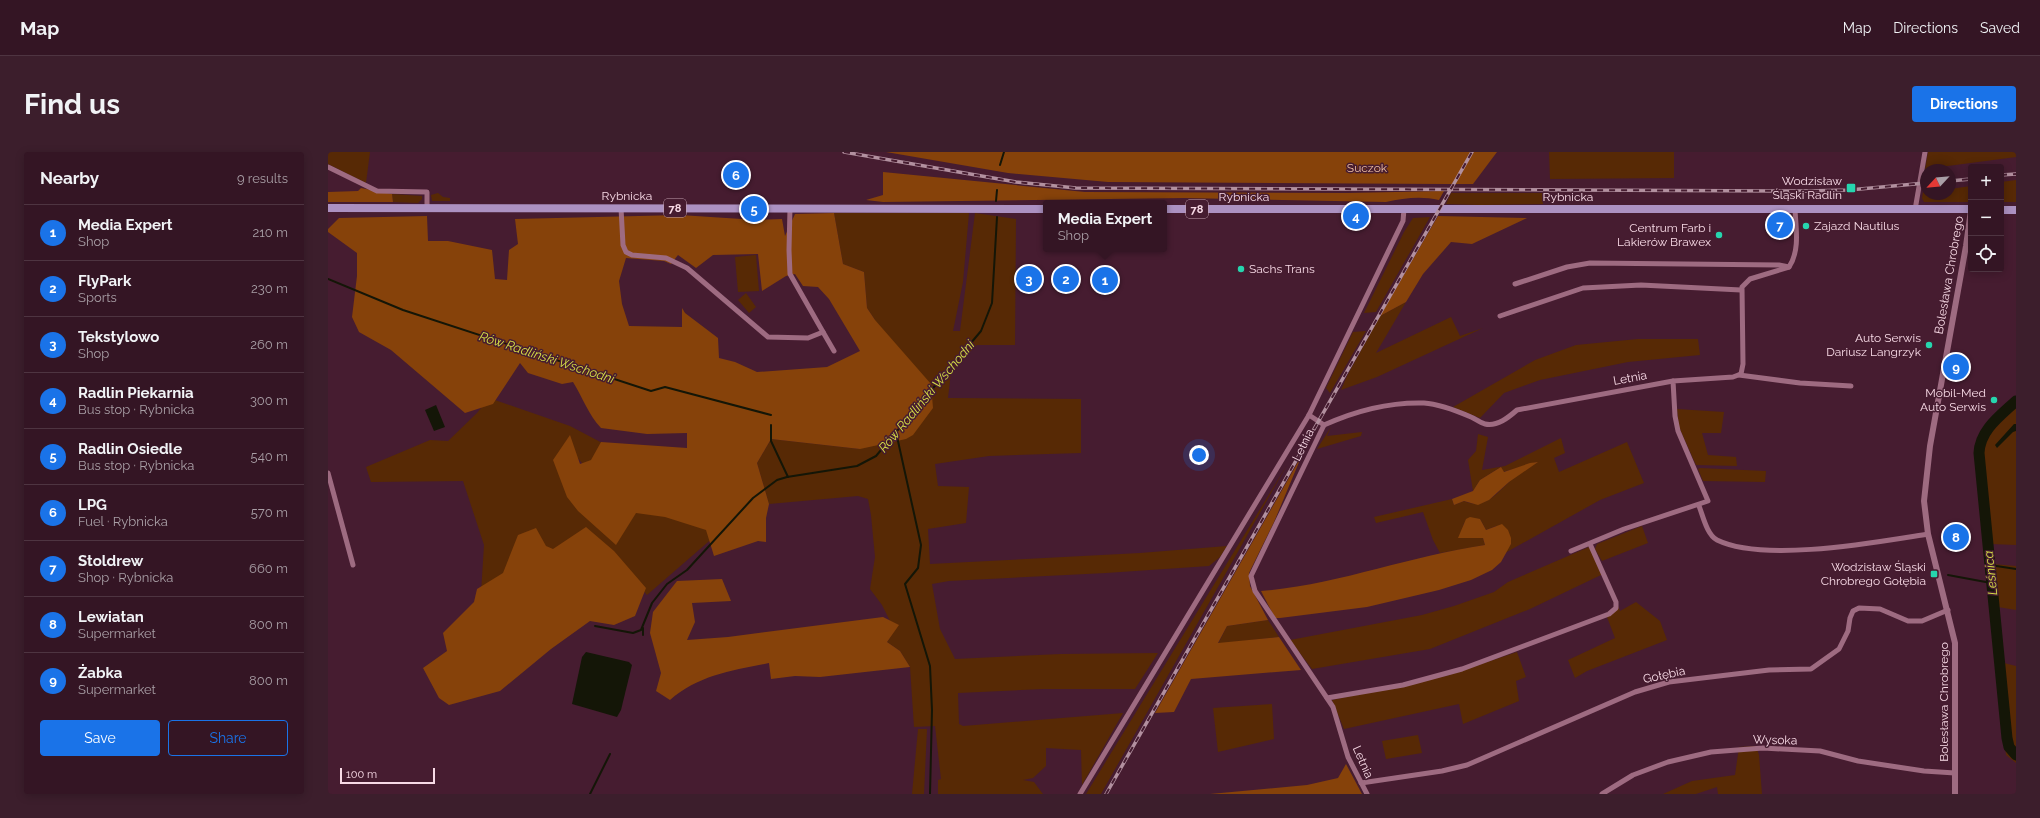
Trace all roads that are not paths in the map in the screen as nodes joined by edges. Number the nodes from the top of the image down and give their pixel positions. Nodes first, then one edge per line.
1 (1924, 152) edge
2 (328, 167) edge
3 (328, 208) edge
4 (427, 208) junction
5 (621, 208) junction
6 (790, 208) junction
7 (1043, 209) edge
8 (1167, 209) edge
9 (1404, 209) junction
10 (1795, 210) junction
11 (1915, 210) junction
12 (1968, 210) edge
13 (2004, 210) edge
14 (2016, 210) edge
15 (1968, 228) edge
16 (1789, 267) junction
17 (1515, 284) dead end
18 (1741, 290) junction
19 (1500, 316) dead end
20 (822, 332) junction
21 (834, 351) dead end
22 (1739, 375) junction
23 (1673, 381) junction
24 (1851, 386) dead end
25 (1309, 415) junction
26 (1324, 425) junction
27 (328, 473) edge
28 (1699, 506) junction
29 (1928, 534) junction
30 (1590, 544) junction
31 (1571, 551) dead end
32 (353, 565) dead end
33 (1948, 610) junction
34 (1327, 698) junction
35 (1955, 773) junction
36 (1361, 783) junction
37 (1080, 794) edge
38 (1366, 794) edge
39 (1602, 794) edge
40 (1955, 794) edge

1 - 11 street
2 - 4 street
3 - 4 main road, Rybnicka / 78
4 - 5 main road, Rybnicka / 78
5 - 6 main road, Rybnicka / 78
5 - 20 street
6 - 7 main road, Rybnicka / 78
6 - 20 street
8 - 9 main road, Rybnicka / 78
9 - 10 main road, Rybnicka / 78
9 - 25 street, Letnia
10 - 11 main road, Rybnicka / 78
10 - 16 street
11 - 12 main road, Rybnicka / 78
13 - 14 main road
15 - 29 street, Bolesława Chrobrego
16 - 17 street
16 - 18 street
18 - 19 street
18 - 22 street
20 - 21 street
22 - 23 street, Letnia
22 - 24 street, Letnia
23 - 26 street, Letnia
23 - 28 street
25 - 26 street
25 - 37 street, Letnia
26 - 34 street, Letnia
27 - 32 street
28 - 29 street
28 - 30 street
29 - 33 street, Bolesława Chrobrego
30 - 31 street
30 - 34 street
33 - 35 street, Bolesława Chrobrego
33 - 36 street, Gołębia
34 - 36 street, Letnia
35 - 39 street, Wysoka
35 - 40 street, Bolesława Chrobrego
36 - 38 street, Letnia

